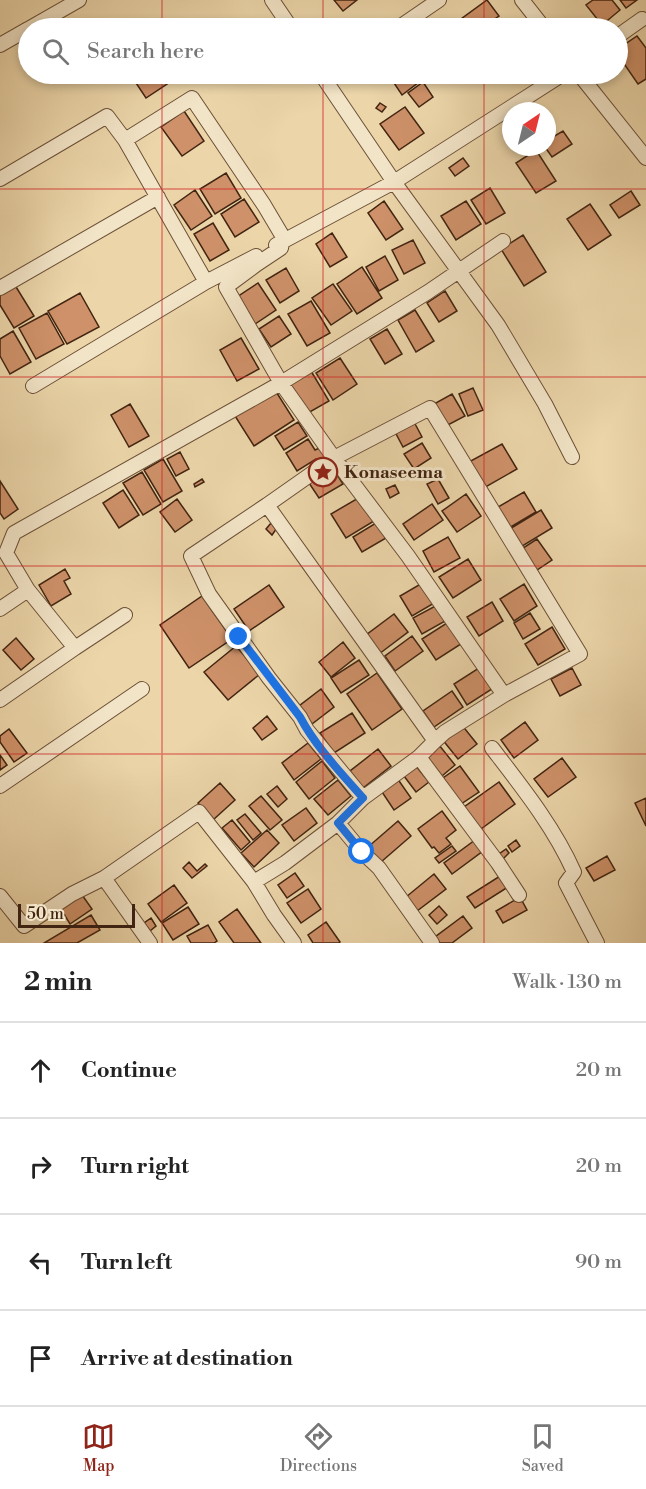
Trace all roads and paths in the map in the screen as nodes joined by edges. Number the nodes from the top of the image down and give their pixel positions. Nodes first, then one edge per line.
1 (79, 0) edge
2 (272, 0) edge
3 (439, 0) edge
4 (522, 0) edge
5 (48, 18) edge
6 (284, 18) edge
7 (413, 18) edge
8 (536, 18) edge
9 (642, 19) dead end
10 (628, 29) edge
11 (18, 35) edge
12 (0, 45) edge
13 (332, 84) edge
14 (547, 84) edge
15 (587, 84) edge
16 (125, 140) junction
17 (646, 158) edge
18 (0, 179) edge
19 (394, 182) junction
20 (158, 197) junction
21 (503, 241) dead end
22 (282, 242) junction
23 (458, 272) junction
24 (206, 282) junction
25 (0, 288) edge
26 (281, 383) junction
27 (33, 386) dead end
28 (572, 457) dead end
29 (334, 458) junction
30 (267, 505) junction
31 (28, 590) junction
32 (0, 609) edge
33 (125, 615) dead end
34 (75, 648) junction
35 (142, 689) dead end
36 (504, 695) junction
37 (0, 700) edge
38 (435, 741) junction
39 (492, 748) dead end
40 (419, 757) junction
41 (0, 786) edge
42 (363, 798) junction
43 (338, 823) junction
44 (104, 878) junction
45 (254, 882) junction
46 (519, 895) dead end
47 (0, 896) edge
48 (150, 943) edge
49 (294, 943) edge
50 (432, 943) edge
51 (597, 943) edge

1 - 5 street
2 - 6 street
3 - 7 street
4 - 8 street
9 - 10 street
11 - 12 street
13 - 19 street
14 - 19 street
15 - 17 street
16 - 18 street
16 - 20 street
16 - 22 street
19 - 22 street
19 - 23 street
20 - 24 street
20 - 25 street
21 - 23 street
22 - 24 street
22 - 26 street
23 - 26 street
23 - 28 street
24 - 27 street
26 - 29 street
26 - 31 street
29 - 30 street
29 - 36 street
29 - 36 street
30 - 38 street
30 - 42 street
31 - 32 street
31 - 34 street
33 - 34 street
34 - 37 street
35 - 41 street
36 - 38 street
38 - 40 street
39 - 51 street
40 - 42 street
40 - 46 street
42 - 43 street
43 - 45 street
43 - 50 street
44 - 45 street
44 - 47 street
44 - 48 street
45 - 49 street

